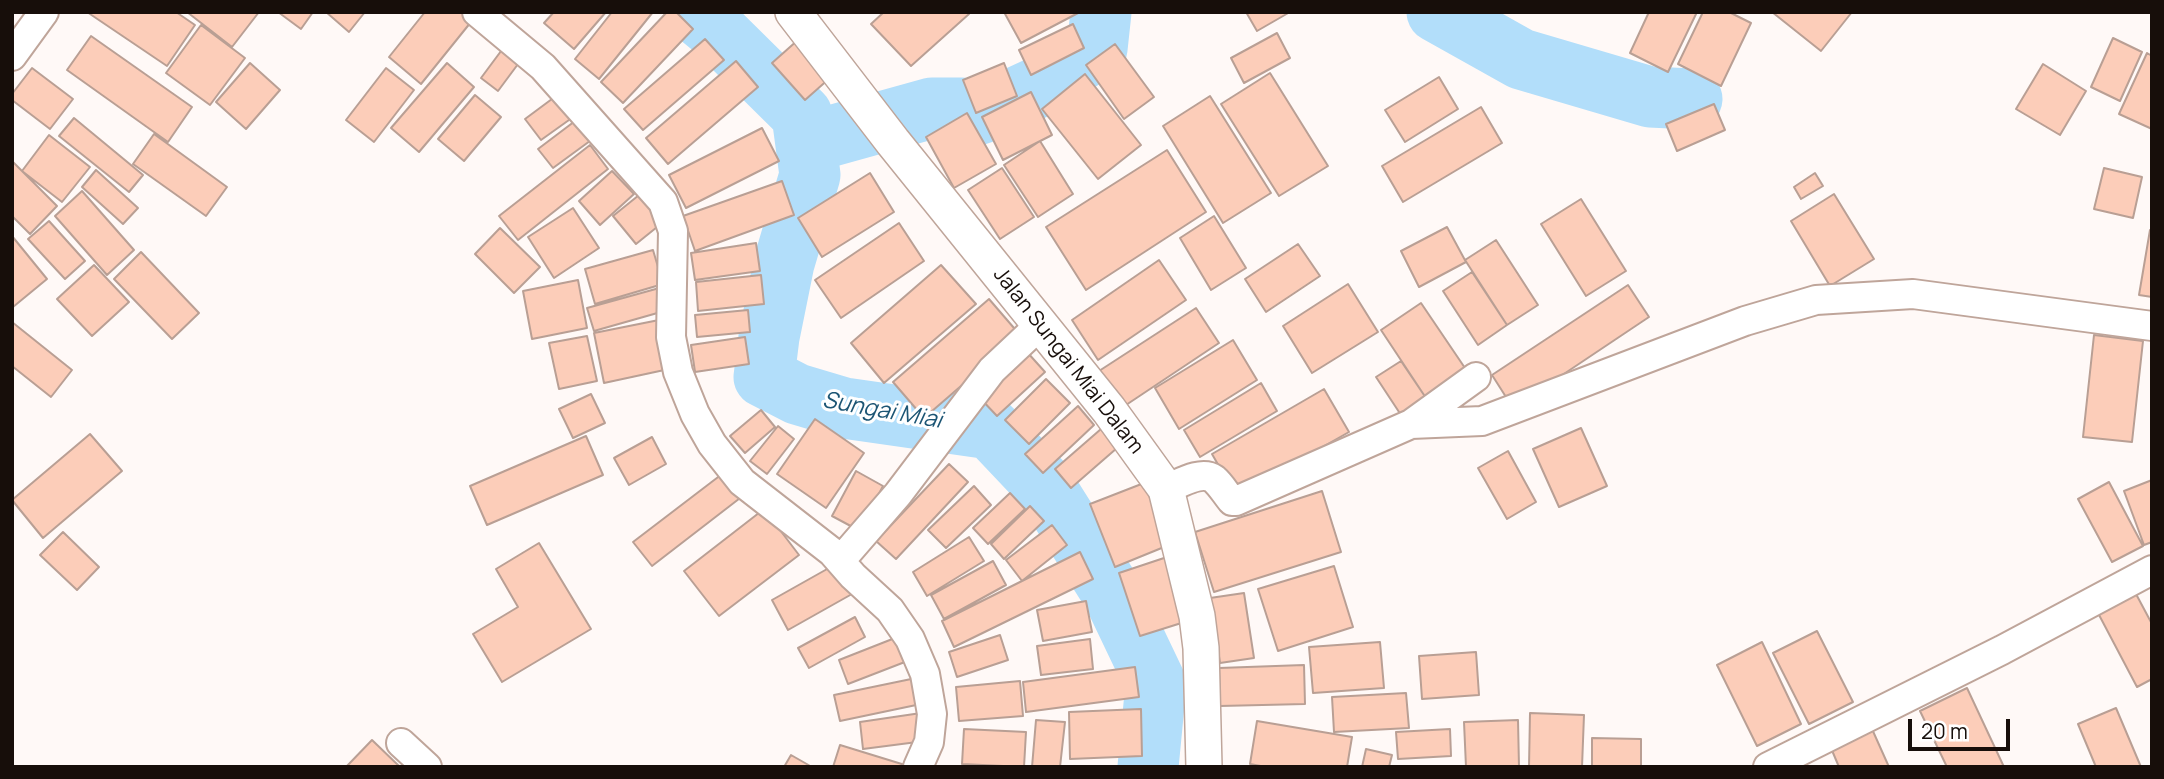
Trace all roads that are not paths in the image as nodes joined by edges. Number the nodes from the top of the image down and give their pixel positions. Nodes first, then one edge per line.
1 (44, 12) edge
2 (477, 12) edge
3 (793, 12) edge
4 (12, 56) edge
5 (1041, 324) junction
6 (2152, 326) edge
7 (1476, 377) dead end
8 (1411, 424) junction
9 (1166, 489) junction
10 (840, 561) junction
11 (2152, 570) edge
12 (401, 743) dead end
13 (426, 767) edge
14 (918, 767) edge
15 (1204, 767) edge
16 (1768, 767) edge

1 - 4 street
2 - 10 street
3 - 5 street, Jalan Sungai Miai Dalam
5 - 9 street, Jalan Sungai Miai Dalam
5 - 10 street
6 - 8 street
7 - 8 street
8 - 9 street
9 - 15 street, Jalan Sungai Miai Dalam
10 - 14 street
11 - 16 street
12 - 13 street

